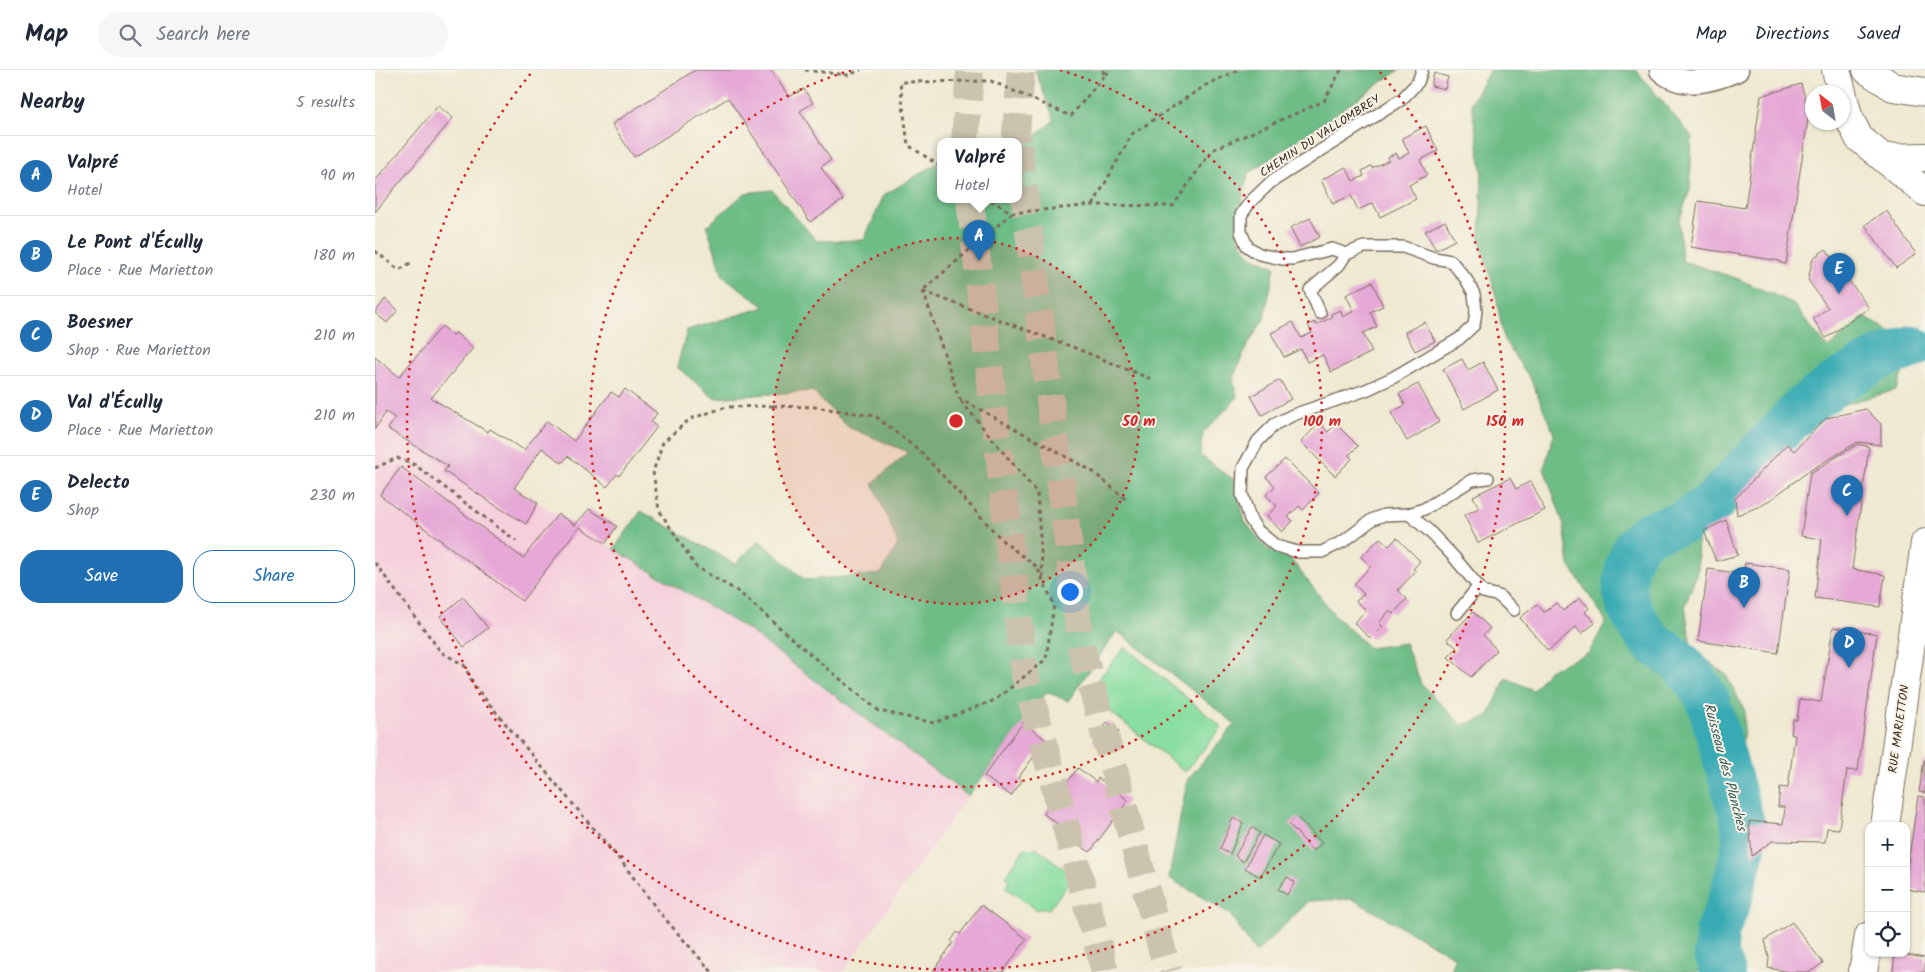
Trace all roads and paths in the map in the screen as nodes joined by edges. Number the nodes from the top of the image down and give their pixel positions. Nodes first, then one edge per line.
1 (805, 70) edge
2 (861, 70) edge
3 (1103, 70) edge
4 (1111, 70) edge
5 (1238, 70) edge
6 (1341, 70) edge
7 (1422, 70) edge
8 (1661, 70) edge
9 (1737, 70) edge
10 (1836, 70) edge
11 (1867, 70) edge
12 (1104, 76) junction
13 (1840, 85) edge
14 (1925, 92) edge
15 (1850, 120) edge
16 (1925, 157) edge
17 (1884, 158) junction
18 (937, 164) edge
19 (1925, 192) edge
20 (996, 203) edge
21 (1093, 205) junction
22 (1012, 213) junction
23 (375, 251) edge
24 (1345, 254) junction
25 (414, 261) dead end
26 (922, 291) junction
27 (1320, 313) dead end
28 (1151, 379) dead end
29 (959, 398) junction
30 (375, 468) edge
31 (1488, 478) dead end
32 (1127, 501) dead end
33 (1409, 514) junction
34 (516, 540) dead end
35 (1925, 543) edge
36 (375, 563) edge
37 (1044, 582) junction
38 (1478, 587) junction
39 (1514, 610) dead end
40 (1457, 613) dead end
41 (1886, 822) edge
42 (1866, 957) edge
43 (712, 972) edge
44 (1863, 972) edge

1 - 2 path
3 - 12 path
4 - 12 path
5 - 21 path
6 - 21 path
7 - 24 lane, CHEMIN DU VALLOMBREY
8 - 9 street
10 - 13 main road
11 - 14 main road
12 - 18 path
15 - 17 main road
16 - 17 main road
17 - 19 main road
20 - 22 path
21 - 22 path
22 - 26 path
23 - 25 path
24 - 27 lane
24 - 33 lane, CHEMIN DU VALLOMBREY
26 - 28 path
26 - 29 path
29 - 32 path
29 - 37 path
30 - 34 path
31 - 33 lane, CHEMIN DU VALLOMBREY
33 - 38 lane
35 - 41 main road, RUE MARIETTON
36 - 43 path
37 - 37 path
38 - 39 lane
38 - 40 lane
42 - 44 main road

